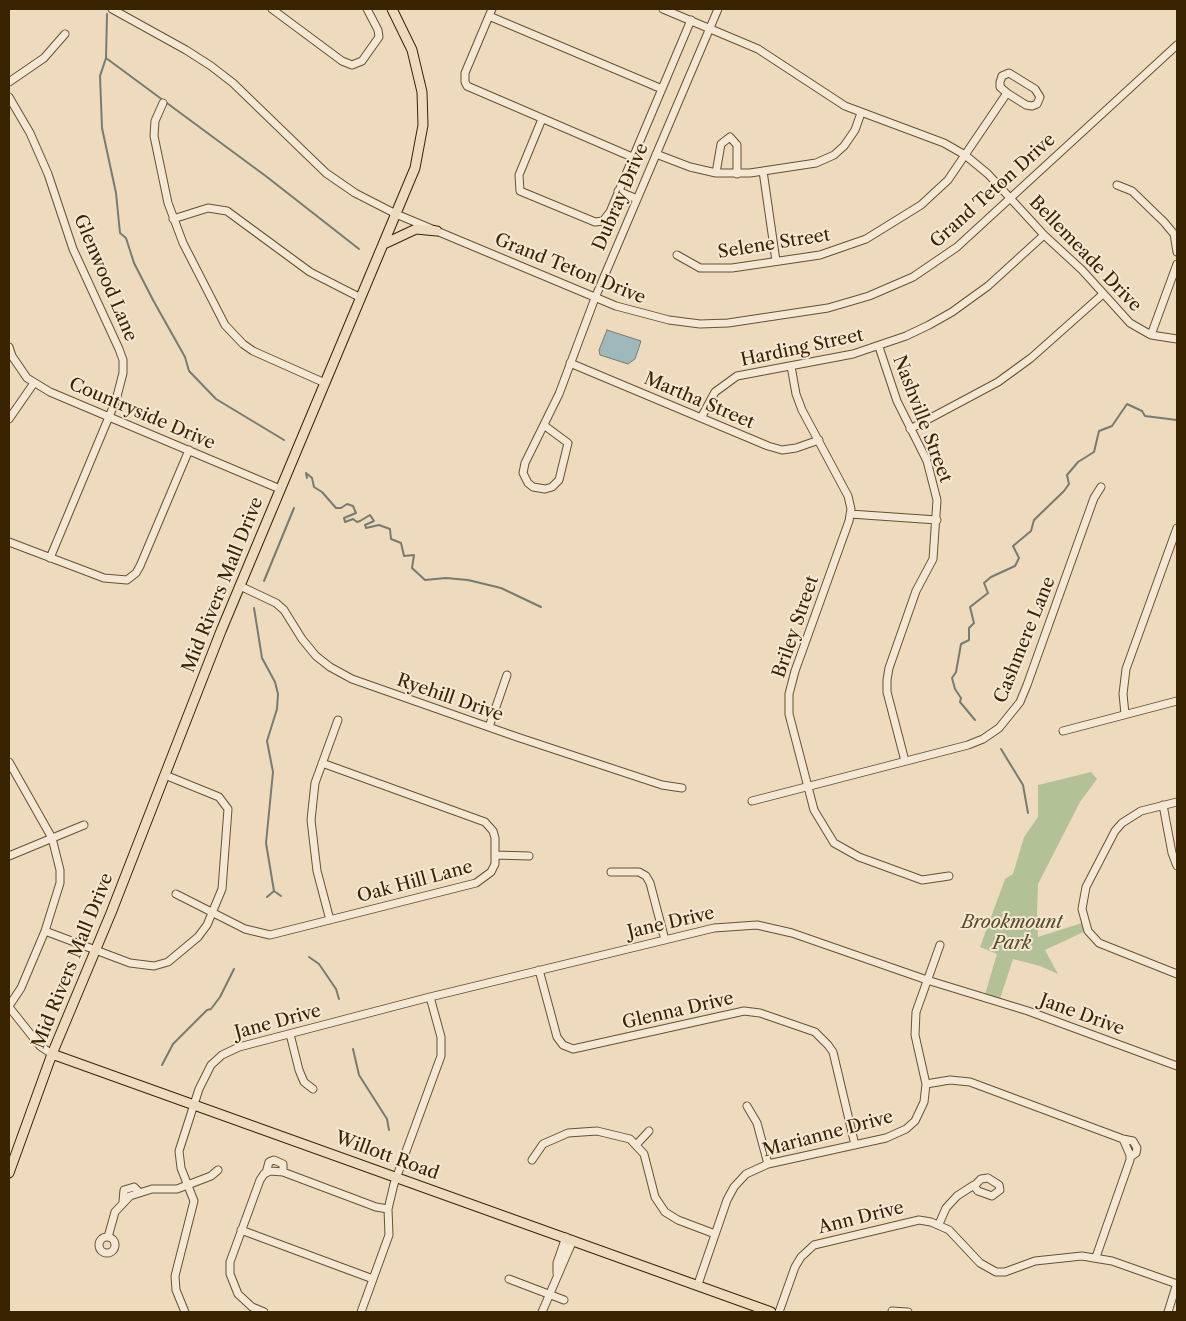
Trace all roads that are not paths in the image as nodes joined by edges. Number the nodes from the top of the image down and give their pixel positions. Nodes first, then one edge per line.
1 (112, 9) edge
2 (272, 9) edge
3 (367, 9) edge
4 (392, 9) edge
5 (663, 9) edge
6 (718, 9) edge
7 (491, 12) edge
8 (691, 20) junction
9 (710, 28) junction
10 (65, 34) dead end
11 (1177, 45) edge
12 (9, 82) edge
13 (662, 88) junction
14 (1007, 93) junction
15 (9, 97) edge
16 (163, 103) dead end
17 (861, 113) junction
18 (542, 119) junction
19 (656, 154) junction
20 (965, 155) junction
21 (632, 157) junction
22 (763, 171) junction
23 (716, 173) junction
24 (737, 174) junction
25 (1117, 185) dead end
26 (618, 191) junction
27 (1011, 198) junction
28 (637, 200) junction
29 (396, 214) junction
30 (173, 219) junction
31 (436, 231) junction
32 (1044, 235) junction
33 (1176, 235) edge
34 (384, 244) junction
35 (1177, 252) edge
36 (677, 255) dead end
37 (776, 262) junction
38 (1177, 264) edge
39 (1103, 294) junction
40 (361, 298) junction
41 (595, 298) junction
42 (1151, 335) junction
43 (1177, 339) edge
44 (878, 346) junction
45 (9, 347) edge
46 (570, 363) junction
47 (791, 366) junction
48 (34, 383) junction
49 (325, 383) junction
50 (110, 417) junction
51 (9, 418) edge
52 (701, 418) junction
53 (545, 426) junction
54 (910, 429) junction
55 (819, 440) junction
56 (189, 450) junction
57 (1101, 487) dead end
58 (280, 489) junction
59 (850, 514) junction
60 (937, 520) junction
61 (1177, 528) edge
62 (9, 542) edge
63 (50, 558) junction
64 (240, 586) junction
65 (507, 674) dead end
66 (1177, 700) edge
67 (1126, 714) junction
68 (338, 720) dead end
69 (489, 727) junction
70 (1063, 731) dead end
71 (9, 762) edge
72 (905, 762) junction
73 (322, 763) junction
74 (165, 775) junction
75 (808, 786) junction
76 (682, 788) dead end
77 (752, 801) dead end
78 (1177, 802) edge
79 (1163, 805) junction
80 (84, 825) dead end
81 (52, 838) junction
82 (495, 854) junction
83 (9, 856) edge
84 (529, 856) dead end
85 (1177, 866) edge
86 (611, 872) dead end
87 (949, 876) dead end
88 (176, 894) dead end
89 (214, 913) junction
90 (330, 920) junction
91 (45, 931) junction
92 (664, 940) junction
93 (940, 945) dead end
94 (96, 951) junction
95 (540, 970) junction
96 (1177, 974) edge
97 (927, 980) junction
98 (430, 997) junction
99 (9, 1007) edge
100 (290, 1034) junction
101 (52, 1054) junction
102 (1177, 1066) edge
103 (926, 1084) junction
104 (313, 1089) dead end
105 (193, 1106) junction
106 (747, 1106) dead end
107 (649, 1131) dead end
108 (637, 1144) junction
109 (854, 1145) junction
110 (532, 1160) dead end
111 (768, 1164) junction
112 (218, 1170) dead end
113 (9, 1173) edge
114 (397, 1176) junction
115 (189, 1185) junction
116 (974, 1185) dead end
117 (388, 1209) junction
118 (939, 1224) junction
119 (241, 1230) junction
120 (715, 1234) junction
121 (108, 1237) dead end
122 (570, 1238) junction
123 (1096, 1257) junction
124 (373, 1279) junction
125 (509, 1279) dead end
126 (698, 1284) junction
127 (1177, 1284) edge
128 (549, 1295) junction
129 (564, 1300) dead end
130 (892, 1311) edge
131 (185, 1312) edge
132 (264, 1312) edge
133 (361, 1312) edge
134 (542, 1312) edge
135 (771, 1312) edge
136 (779, 1312) edge
137 (908, 1312) edge
138 (1168, 1312) edge

1 - 29 street, Grand Teton Drive
2 - 3 street
4 - 29 main road, Mid Rivers Mall Drive
5 - 8 street, Bellemeade Drive
6 - 9 street, Dubray Drive
7 - 13 street
7 - 18 street
8 - 9 street, Bellemeade Drive
8 - 13 street
9 - 17 street, Bellemeade Drive
9 - 19 street, Dubray Drive
10 - 12 street
11 - 27 street, Grand Teton Drive
13 - 21 street
14 - 14 street
14 - 20 street, Selene Street
15 - 50 street, Glenwood Lane
16 - 30 street
17 - 20 street, Bellemeade Drive
17 - 22 street
18 - 21 street
18 - 26 street
19 - 23 street
19 - 28 street, Dubray Drive
20 - 27 street, Bellemeade Drive
20 - 37 street, Selene Street
21 - 26 street
22 - 24 street
22 - 37 street
23 - 24 street
23 - 24 street
25 - 33 street
26 - 28 street
27 - 32 street, Bellemeade Drive
27 - 41 street, Grand Teton Drive
28 - 41 street, Dubray Drive
29 - 31 street, Grand Teton Drive
29 - 34 main road, Mid Rivers Mall Drive
30 - 40 street
30 - 49 street
31 - 34 main road
31 - 41 street, Grand Teton Drive
32 - 39 street, Bellemeade Drive
32 - 44 street, Harding Street
33 - 35 street
34 - 40 main road, Mid Rivers Mall Drive
36 - 37 street, Selene Street
38 - 42 street
39 - 42 street, Bellemeade Drive
39 - 54 street
40 - 49 main road, Mid Rivers Mall Drive
41 - 46 street, Dubray Drive
42 - 43 street, Bellemeade Drive
44 - 47 street, Harding Street
44 - 54 street, Nashville Street
45 - 48 street, Countryside Drive
46 - 52 street, Martha Street
46 - 53 street, Dubray Drive
47 - 52 street, Harding Street
47 - 55 street
48 - 50 street, Countryside Drive
48 - 51 street
49 - 58 main road, Mid Rivers Mall Drive
50 - 56 street, Countryside Drive
50 - 63 street, Glenwood Lane
52 - 55 street, Martha Street
53 - 53 street, Dubray Drive
54 - 60 street, Nashville Street
55 - 59 street
56 - 58 street, Countryside Drive
56 - 63 street
57 - 72 street, Cashmere Lane
58 - 64 main road, Mid Rivers Mall Drive
59 - 60 street
59 - 75 street, Briley Street
60 - 72 street, Nashville Street
61 - 67 street
62 - 63 street
64 - 69 street, Ryehill Drive
64 - 74 main road, Mid Rivers Mall Drive
65 - 69 street
66 - 67 street
67 - 70 street
68 - 73 street
69 - 76 street, Ryehill Drive
71 - 81 street
72 - 75 street, Cashmere Lane
73 - 82 street, Oak Hill Lane
73 - 90 street
74 - 89 street
74 - 94 main road, Mid Rivers Mall Drive
75 - 77 street, Cashmere Lane
75 - 87 street, Briley Street
78 - 79 street
79 - 85 street
79 - 96 street
80 - 81 street
81 - 83 street
81 - 91 street
82 - 84 street
82 - 90 street, Oak Hill Lane
86 - 92 street
88 - 89 street, Oak Hill Lane
89 - 90 street, Oak Hill Lane
89 - 94 street
91 - 94 street
91 - 99 street
92 - 95 street, Jane Drive
92 - 97 street, Jane Drive
93 - 97 street, Marianne Drive
94 - 101 main road, Mid Rivers Mall Drive
95 - 98 street, Jane Drive
95 - 109 street, Glenna Drive
97 - 102 street, Jane Drive
97 - 103 street, Marianne Drive
98 - 100 street, Jane Drive
98 - 114 street
99 - 101 street, Willott Road
100 - 104 street
100 - 105 street, Jane Drive
101 - 105 main road, Willott Road
101 - 113 main road, Mid Rivers Mall Drive
103 - 109 street, Marianne Drive
103 - 123 street
105 - 114 main road, Willott Road
105 - 115 street, Jane Drive
106 - 111 street
107 - 108 street
108 - 110 street
108 - 120 street
109 - 111 street, Marianne Drive
111 - 120 street, Marianne Drive
112 - 115 street
114 - 117 street
114 - 122 main road, Willott Road
115 - 121 street
115 - 131 street, Jane Drive
116 - 118 street
117 - 119 street
117 - 124 street
118 - 123 street
118 - 136 street, Ann Drive
119 - 124 street
119 - 132 street
120 - 126 street, Marianne Drive
122 - 126 main road, Willott Road
122 - 128 street
123 - 127 street
124 - 133 street
125 - 128 street
126 - 135 main road, Willott Road
127 - 138 street
128 - 129 street
128 - 134 street
130 - 137 street

